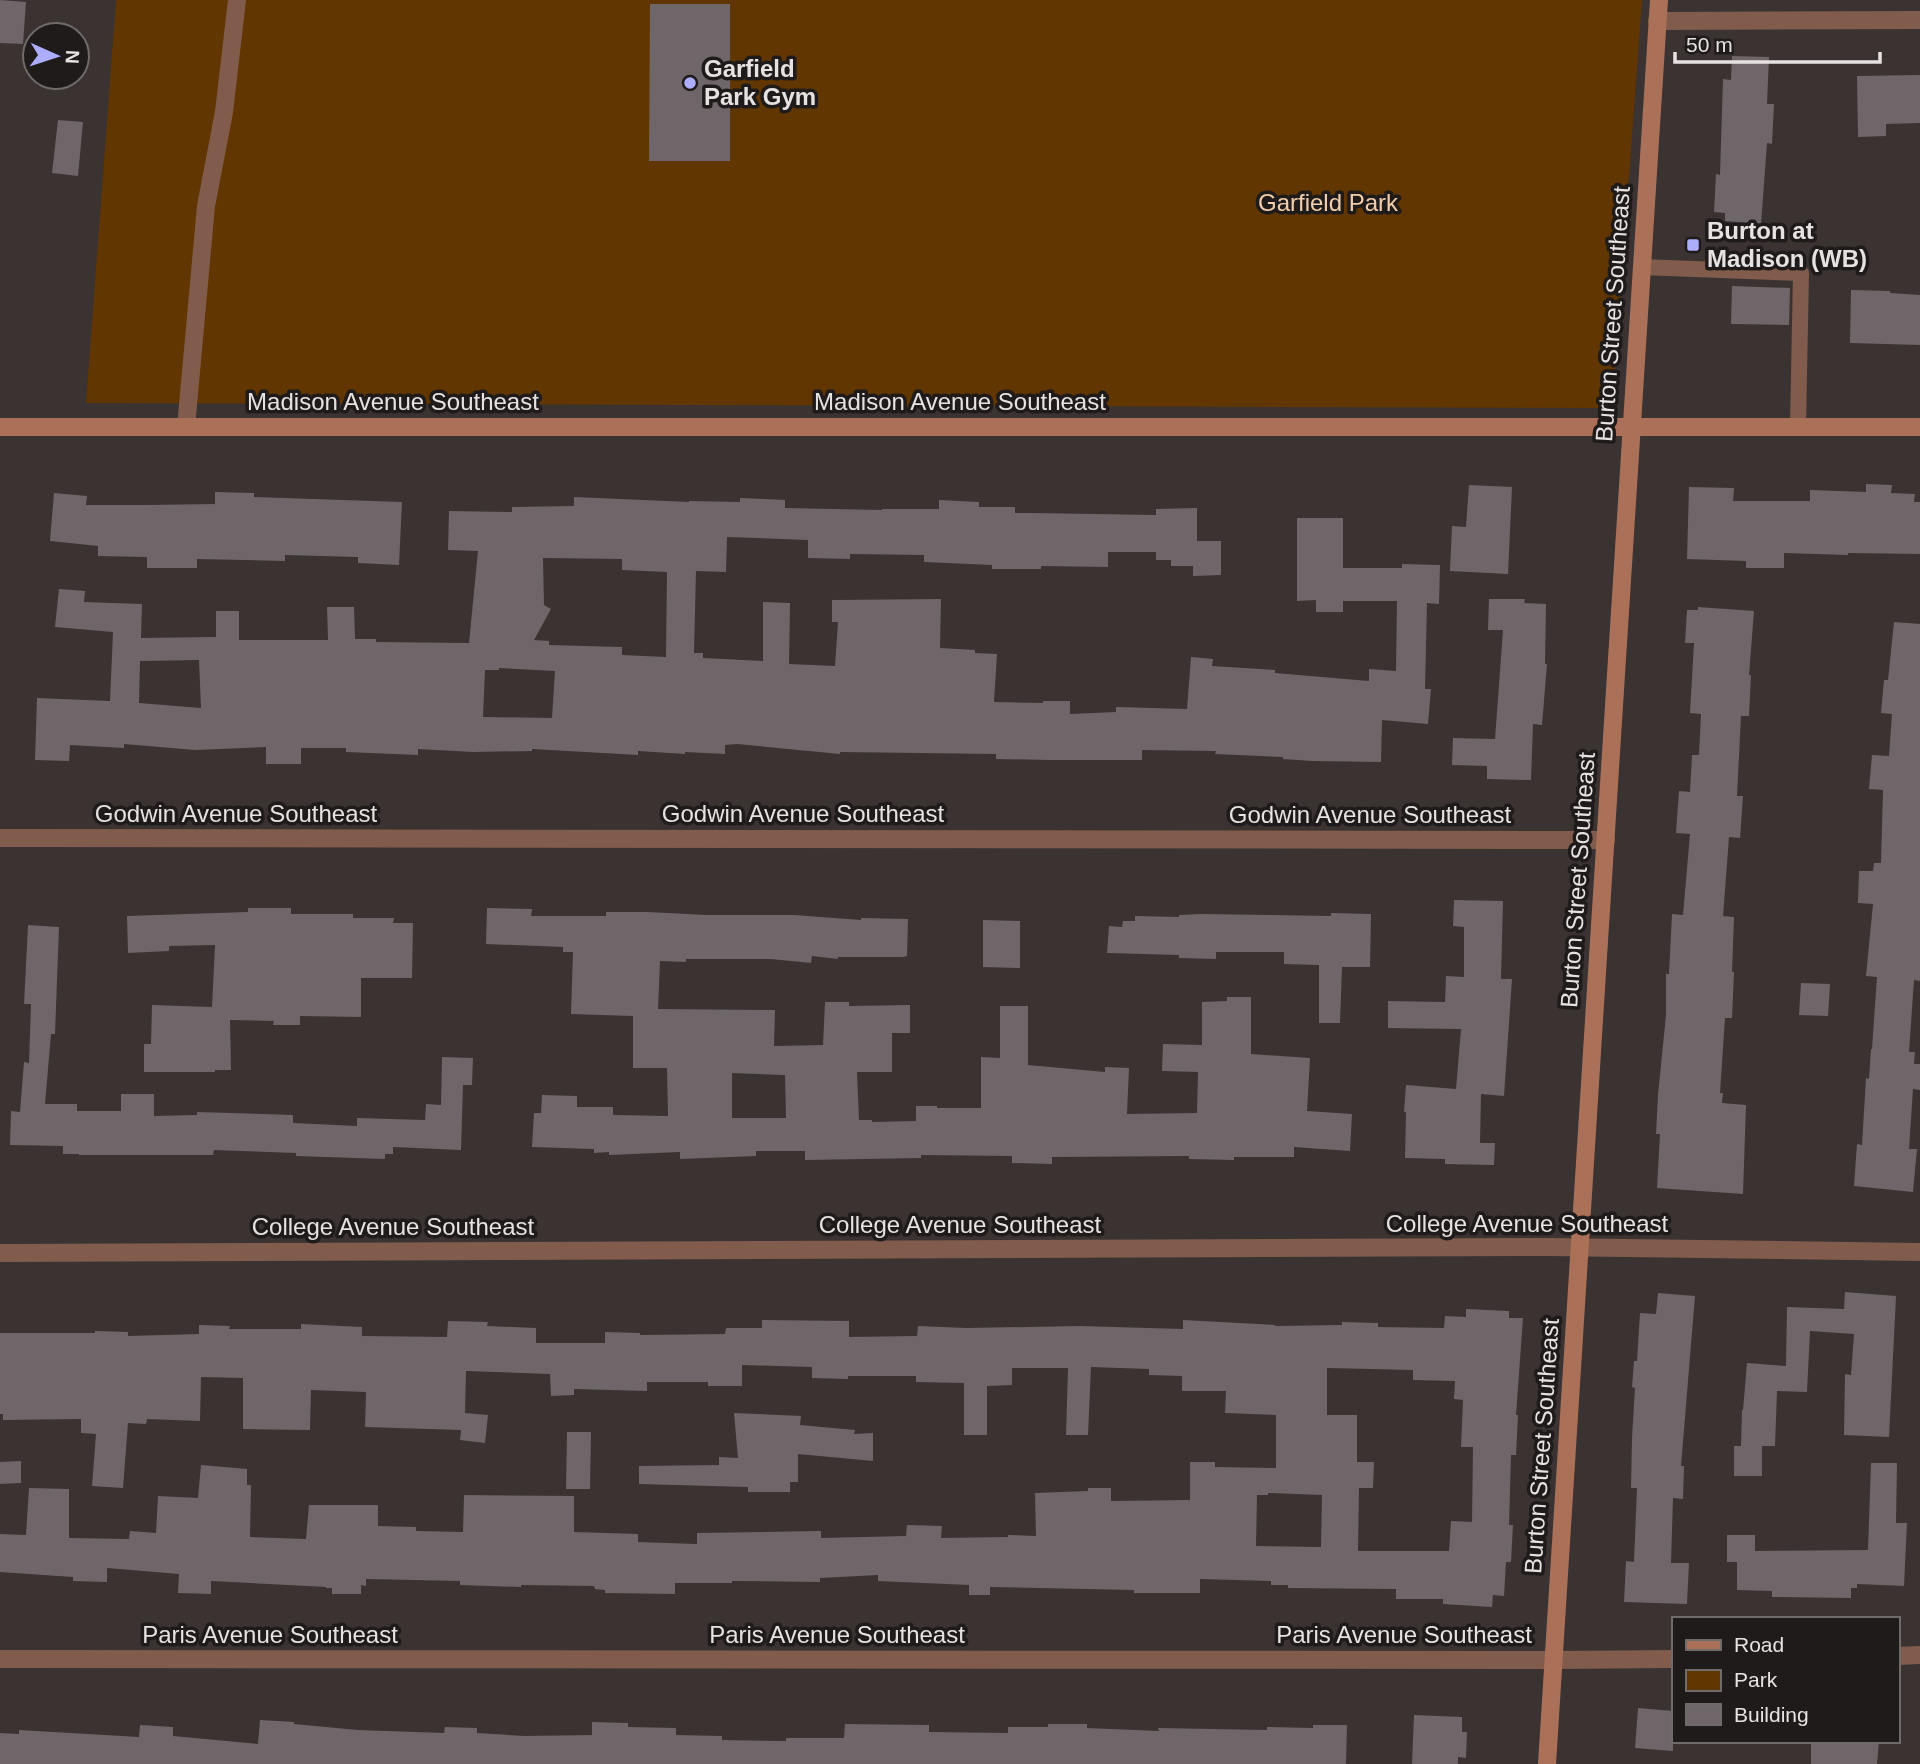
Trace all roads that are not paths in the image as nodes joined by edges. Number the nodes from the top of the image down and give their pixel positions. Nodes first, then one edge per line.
1 (237, 0) edge
2 (1659, 0) edge
3 (1920, 20) edge
4 (1657, 21) junction
5 (1641, 267) junction
6 (1630, 426) junction
7 (0, 427) edge
8 (186, 427) junction
9 (1798, 427) junction
10 (1920, 427) edge
11 (0, 838) edge
12 (1606, 840) junction
13 (1579, 1247) junction
14 (1920, 1252) edge
15 (0, 1253) edge
16 (1899, 1656) edge
17 (1920, 1656) edge
18 (1672, 1658) edge
19 (0, 1659) edge
20 (1554, 1660) junction
21 (1547, 1764) edge

1 - 8 street
2 - 4 street, Burton Street Southeast
3 - 4 street
4 - 5 street, Burton Street Southeast
5 - 6 street, Burton Street Southeast
5 - 9 lane
6 - 8 street, Madison Avenue Southeast
6 - 9 street, Madison Avenue Southeast
6 - 12 street, Burton Street Southeast
7 - 8 street, Madison Avenue Southeast
9 - 10 street, Madison Avenue Southeast
11 - 12 street, Godwin Avenue Southeast
12 - 13 street, Burton Street Southeast
13 - 14 street, College Avenue Southeast
13 - 15 street, College Avenue Southeast
13 - 20 street, Burton Street Southeast
16 - 17 street
18 - 20 street, Paris Avenue Southeast
19 - 20 street, Paris Avenue Southeast
20 - 21 street, Burton Street Southeast

